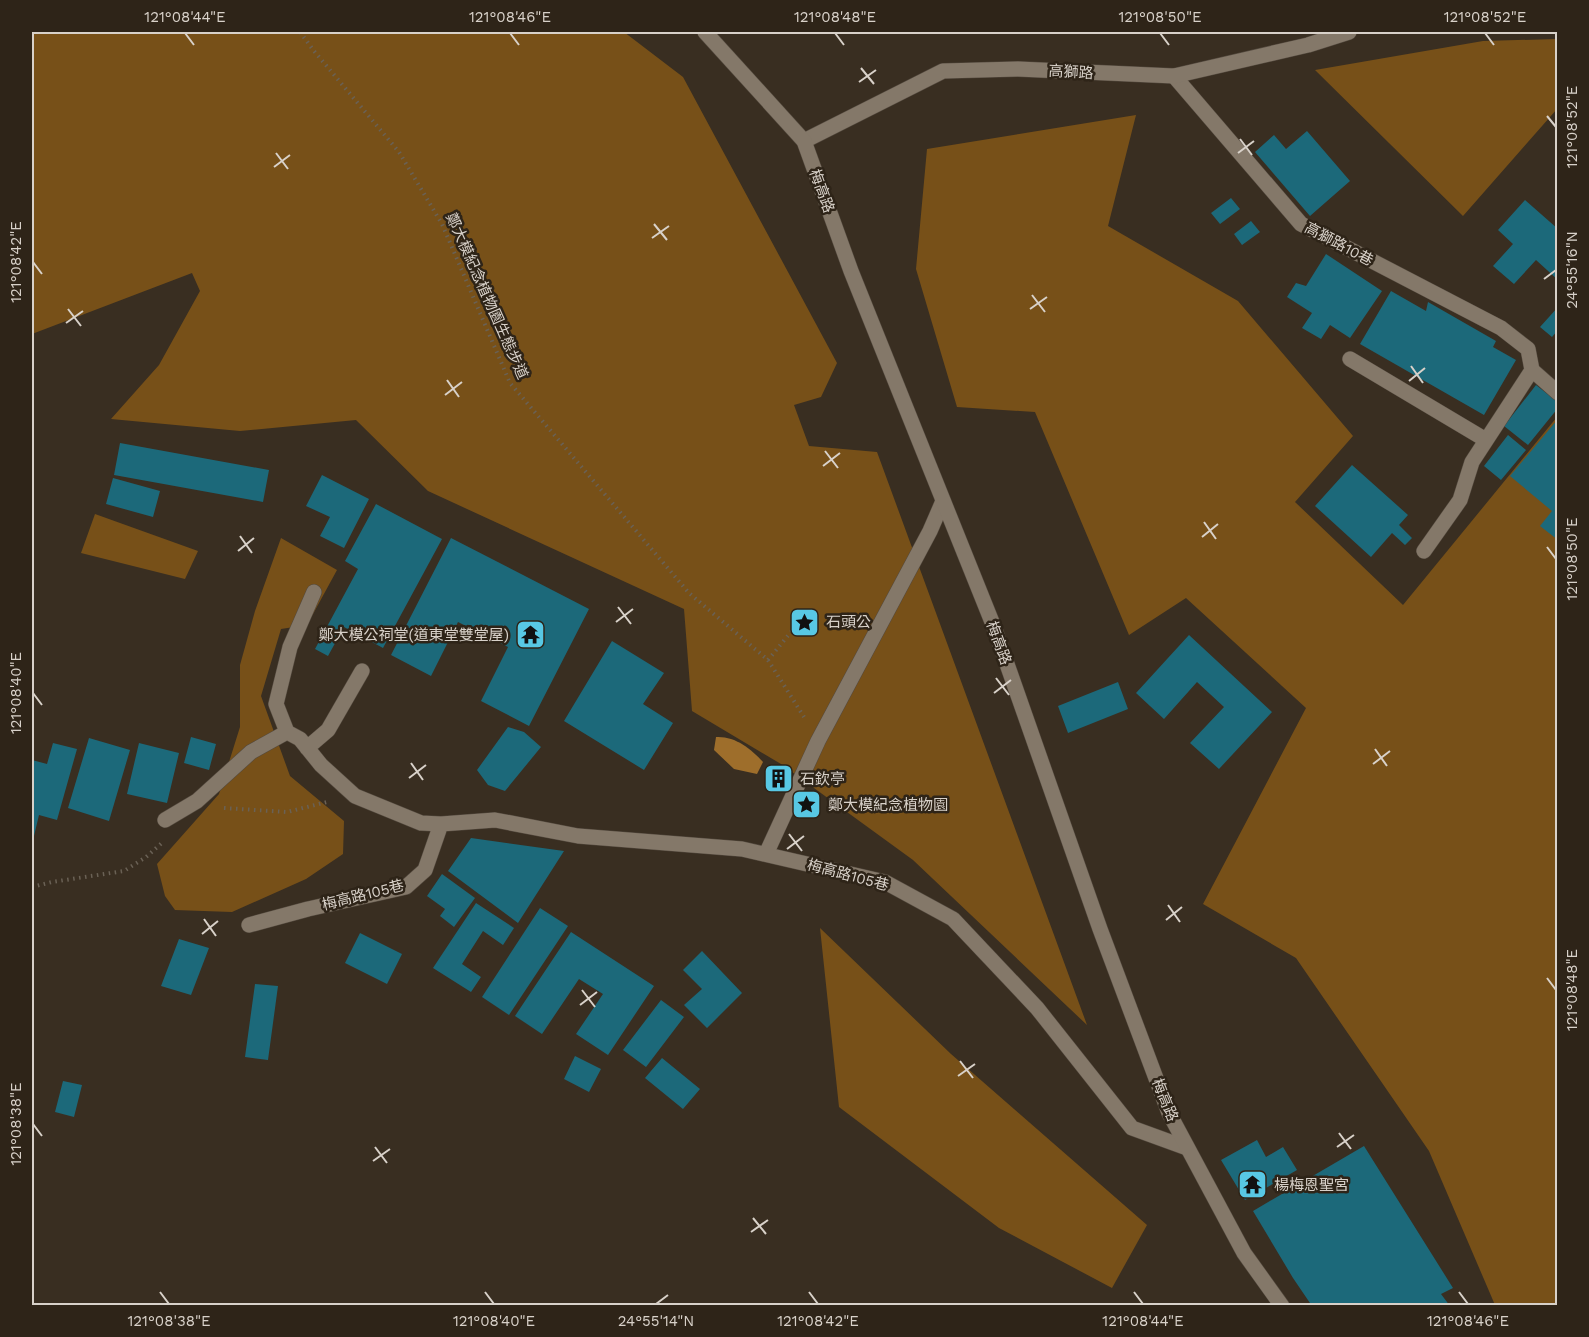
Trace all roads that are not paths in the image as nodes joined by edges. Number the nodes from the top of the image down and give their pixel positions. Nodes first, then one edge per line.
1 (705, 32) edge
2 (1349, 32) edge
3 (1174, 76) junction
4 (804, 141) junction
5 (1350, 359) dead end
6 (1532, 370) junction
7 (1557, 393) edge
8 (1486, 440) junction
9 (943, 501) junction
10 (1424, 552) dead end
11 (314, 592) dead end
12 (362, 671) dead end
13 (287, 732) junction
14 (307, 748) junction
15 (165, 820) dead end
16 (441, 824) junction
17 (765, 854) junction
18 (249, 925) dead end
19 (1187, 1148) junction
20 (1282, 1305) edge

1 - 4 street, 梅高路
2 - 3 street, 高獅路
3 - 4 street, 高獅路
3 - 6 street, 高獅路10巷
4 - 9 street, 梅高路
5 - 8 street
6 - 7 street, 高獅路10巷
6 - 8 street
8 - 10 street
9 - 17 street
9 - 19 street, 梅高路
11 - 13 street, 梅高路105巷
12 - 14 street
13 - 14 street, 梅高路105巷
13 - 15 street
14 - 16 street, 梅高路105巷
16 - 17 street, 梅高路105巷
16 - 18 street, 梅高路105巷
17 - 19 street, 梅高路105巷
19 - 20 street, 梅高路

